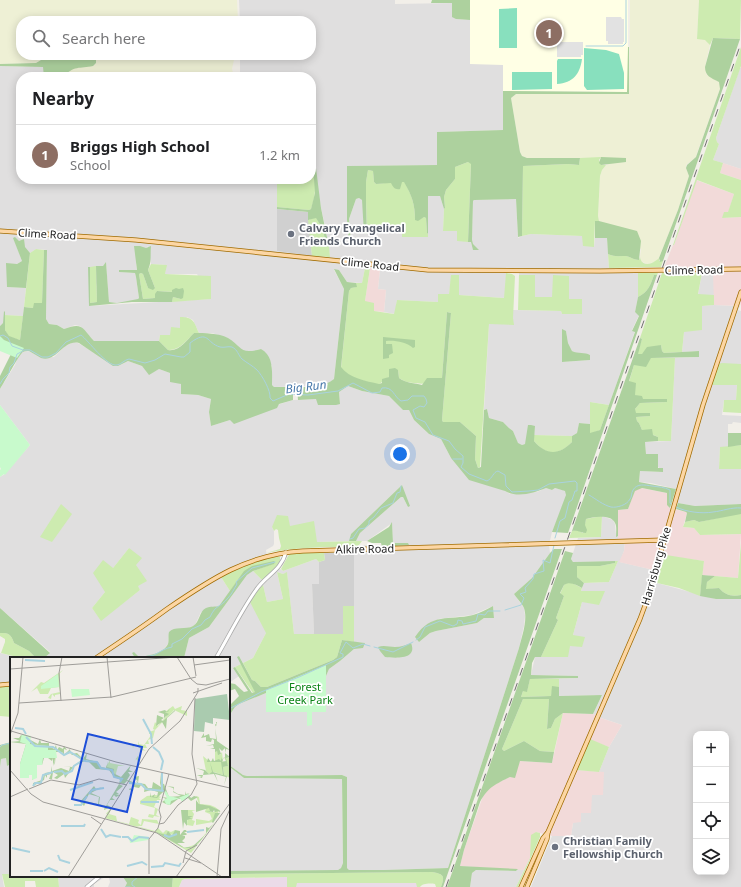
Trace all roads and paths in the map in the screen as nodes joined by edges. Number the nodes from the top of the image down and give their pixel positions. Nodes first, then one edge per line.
1 (0, 231) edge
2 (741, 269) edge
3 (741, 292) edge
4 (664, 540) junction
5 (286, 552) junction
6 (97, 657) edge
7 (217, 657) edge
8 (10, 684) edge
9 (0, 685) edge
10 (548, 832) junction
11 (99, 877) edge
12 (86, 887) edge
13 (521, 887) edge
14 (527, 887) edge

1 - 2 main road, Clime Road
3 - 4 main road, Harrisburg Pike
4 - 5 main road, Alkire Road
4 - 10 main road, Harrisburg Pike
5 - 6 main road, Alkire Road
5 - 7 street
8 - 9 main road
10 - 13 main road, Harrisburg Pike
10 - 14 main road, Harrisburg Pike
11 - 12 street

